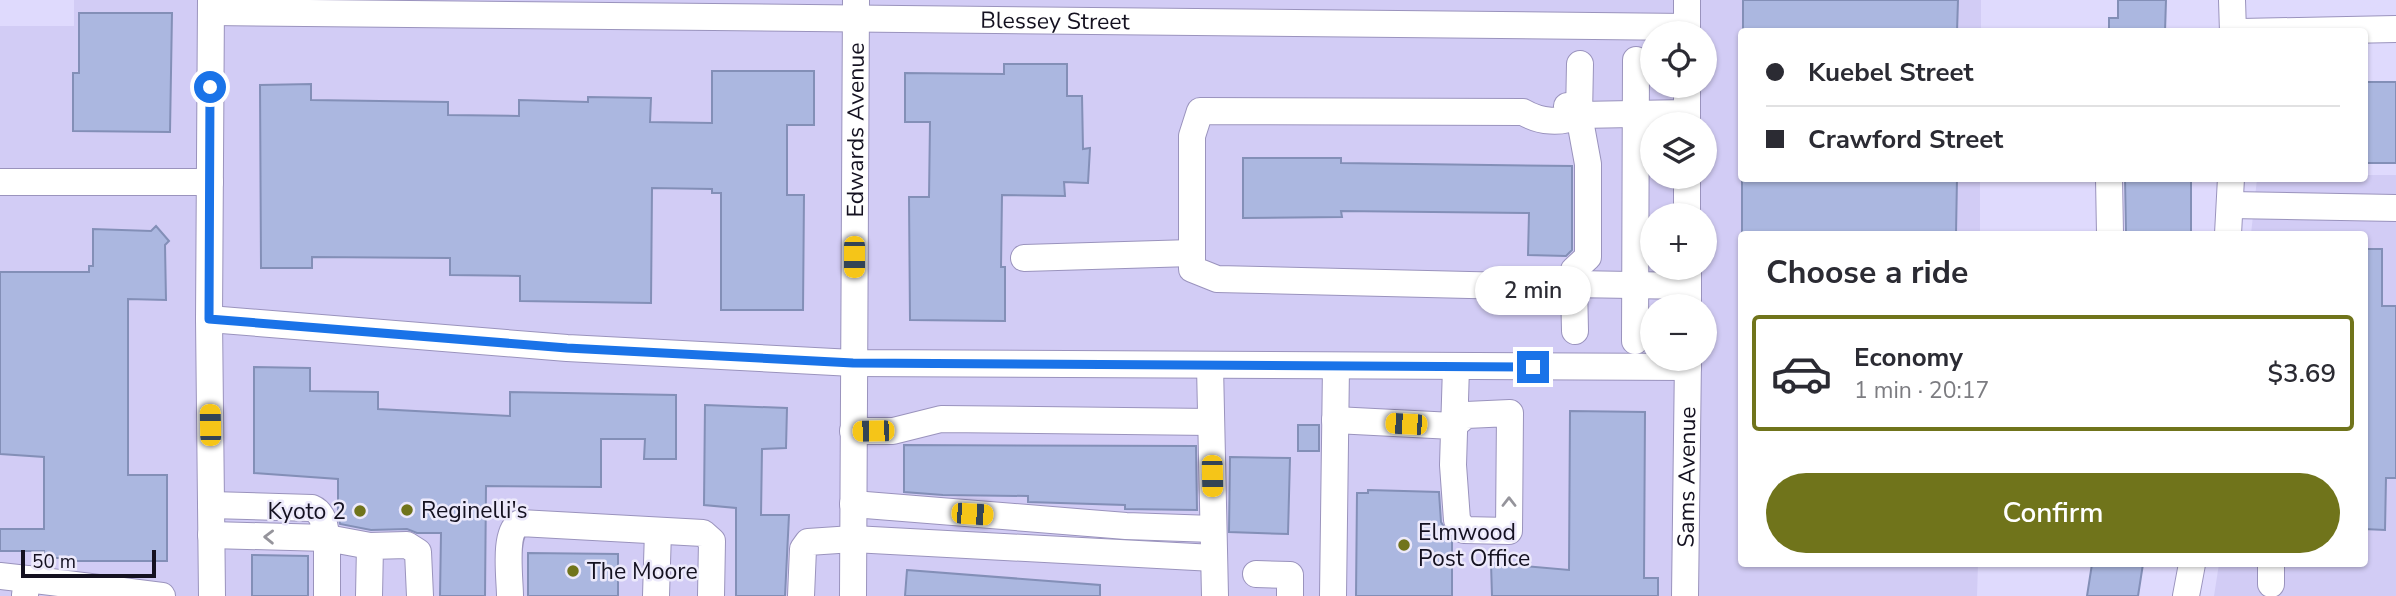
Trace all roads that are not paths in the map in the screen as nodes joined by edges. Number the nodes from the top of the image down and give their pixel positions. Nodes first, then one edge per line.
1 (1687, 0) edge
2 (2232, 0) edge
3 (211, 6) edge
4 (341, 7) edge
5 (497, 7) edge
6 (560, 8) edge
7 (640, 8) edge
8 (729, 9) edge
9 (811, 9) edge
10 (856, 9) edge
11 (1244, 11) edge
12 (1687, 21) edge
13 (1640, 28) edge
14 (2233, 28) edge
15 (2396, 29) edge
16 (2368, 30) edge
17 (1636, 60) dead end
18 (1580, 64) dead end
19 (1579, 114) junction
20 (1635, 114) junction
21 (1640, 114) edge
22 (0, 182) edge
23 (210, 182) junction
24 (2109, 182) edge
25 (2231, 182) edge
26 (2230, 205) junction
27 (2396, 208) edge
28 (2110, 231) edge
29 (2228, 231) edge
30 (1192, 253) junction
31 (1024, 258) dead end
32 (1574, 284) junction
33 (1635, 285) junction
34 (1511, 286) dead end
35 (1688, 287) edge
36 (209, 319) junction
37 (1575, 331) dead end
38 (1635, 341) dead end
39 (853, 363) junction
40 (1640, 364) edge
41 (1209, 366) junction
42 (1336, 366) junction
43 (1455, 366) junction
44 (1688, 371) edge
45 (1335, 420) junction
46 (1211, 422) junction
47 (1454, 426) junction
48 (853, 431) junction
49 (853, 504) junction
50 (211, 505) junction
51 (1213, 529) junction
52 (658, 531) junction
53 (211, 536) junction
54 (327, 538) junction
55 (853, 539) junction
56 (370, 546) junction
57 (1214, 558) junction
58 (2191, 567) edge
59 (1256, 574) dead end
60 (0, 576) edge
61 (26, 588) edge
62 (162, 596) edge
63 (212, 596) edge
64 (327, 596) edge
65 (369, 596) edge
66 (420, 596) edge
67 (510, 596) edge
68 (656, 596) edge
69 (711, 596) edge
70 (801, 596) edge
71 (853, 596) edge
72 (1215, 596) edge
73 (1290, 596) edge
74 (1333, 596) edge
75 (1685, 596) edge
76 (2186, 596) edge

1 - 12 street
2 - 14 street
3 - 4 street, Blessey Street
3 - 23 street
4 - 5 street, Blessey Street
5 - 6 street, Blessey Street
6 - 7 street, Blessey Street
7 - 8 street, Blessey Street
8 - 9 street, Blessey Street
9 - 10 street, Blessey Street
10 - 11 street, Blessey Street
10 - 39 street, Edwards Avenue
11 - 13 street, Blessey Street
15 - 16 street
17 - 20 street
18 - 19 street
19 - 20 street
19 - 30 street
19 - 32 street
20 - 21 street
20 - 33 street
22 - 23 street
23 - 36 street
24 - 28 street
25 - 26 street
26 - 27 street
26 - 29 street
30 - 31 street
30 - 34 street
32 - 33 street
32 - 37 street
33 - 35 street
33 - 38 street
36 - 39 street
36 - 50 street
39 - 41 street
39 - 48 street, Edwards Avenue
40 - 43 street
41 - 42 street
41 - 46 street
42 - 43 street
42 - 45 street
43 - 47 street
44 - 75 street, Sams Avenue
45 - 47 street
45 - 74 street
46 - 48 street
46 - 51 street
47 -> 47 street
48 - 49 street, Edwards Avenue
49 - 51 street
49 - 55 street, Edwards Avenue
50 - 53 street
50 - 54 street
51 - 57 street
52 - 67 street
52 - 68 street
52 - 69 street
54 -> 53 street
53 - 63 street
54 - 56 street
54 - 64 street
55 - 57 street
55 - 70 street
55 - 71 street, Edwards Avenue
56 - 65 street
56 - 66 street
57 - 72 street
58 - 76 street
59 - 73 street
60 - 61 street
61 - 62 street

